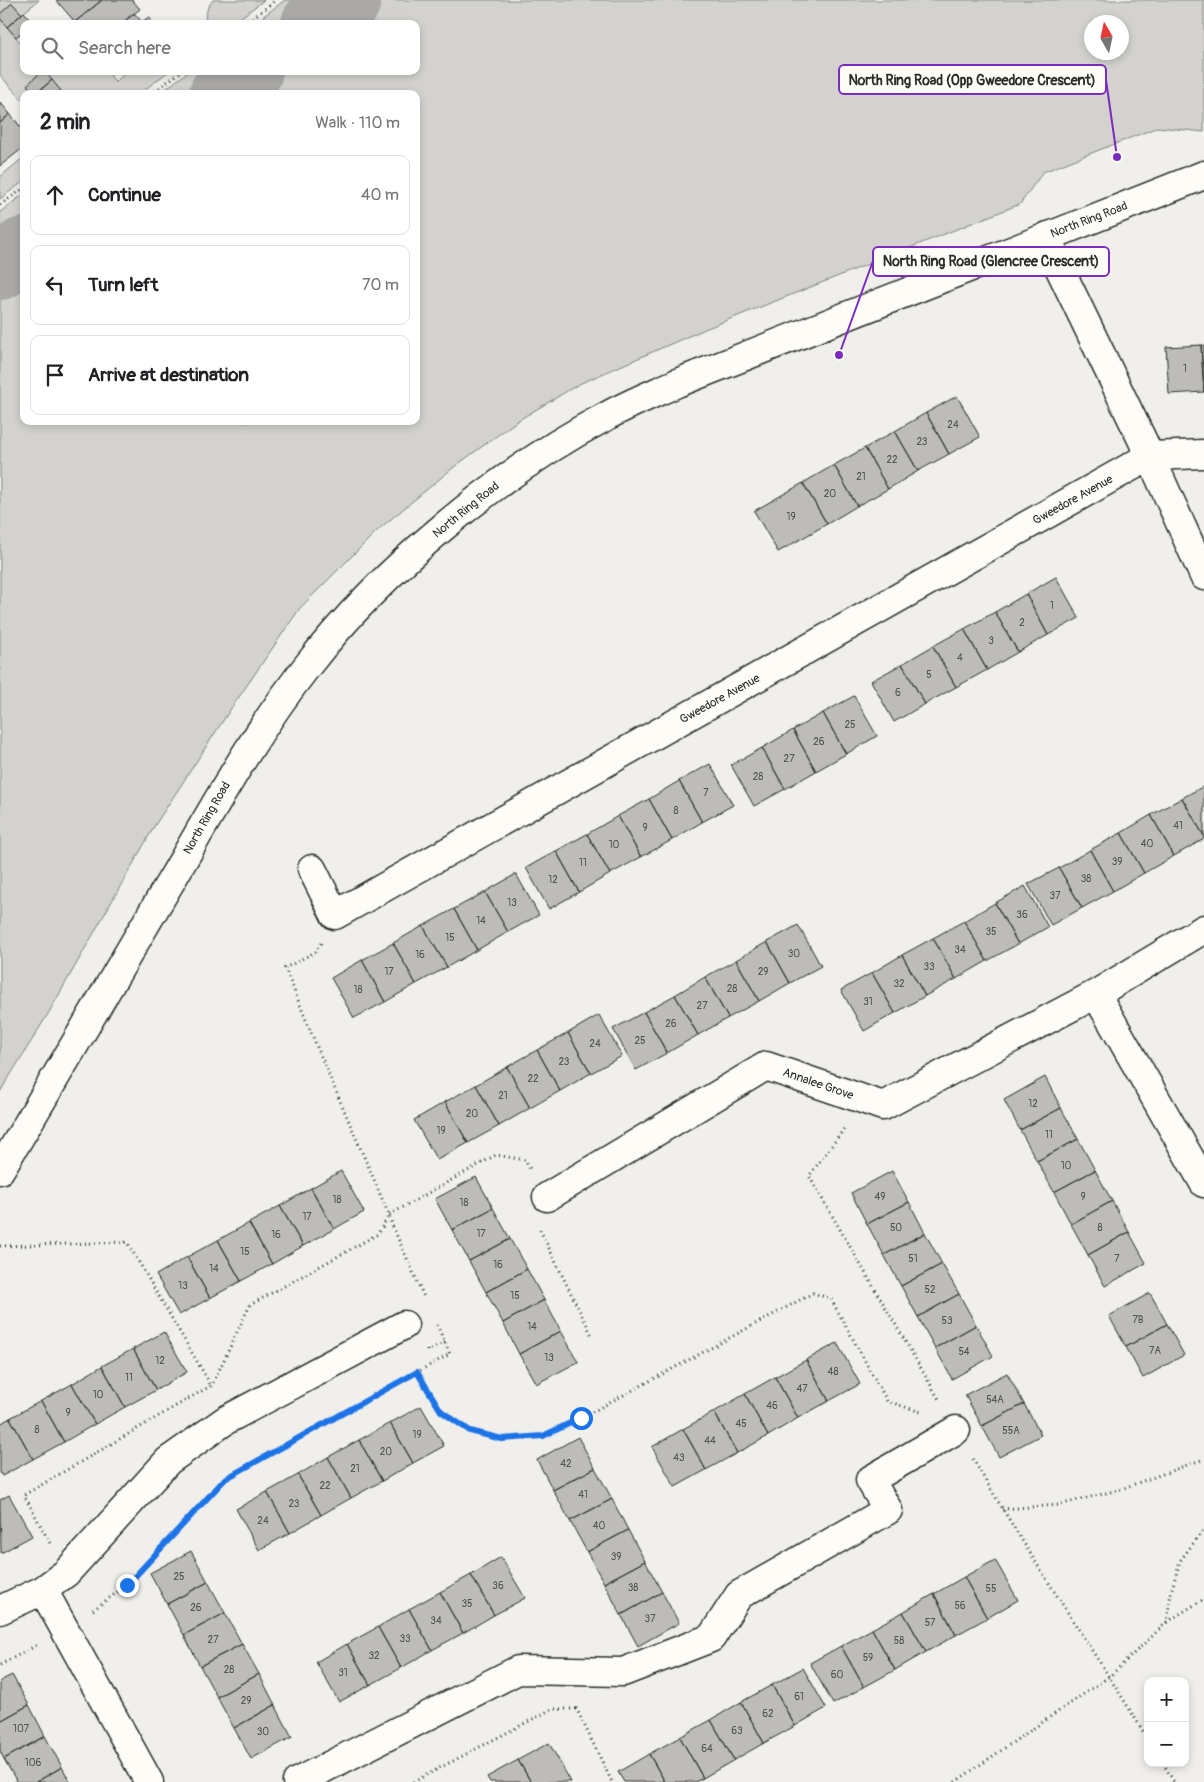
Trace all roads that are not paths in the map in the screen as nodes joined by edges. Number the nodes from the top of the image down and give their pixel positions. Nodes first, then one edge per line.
1 (1204, 175) edge
2 (1048, 236) junction
3 (1204, 454) edge
4 (1150, 456) junction
5 (1204, 576) edge
6 (312, 869) dead end
7 (1204, 929) edge
8 (1096, 994) junction
9 (0, 1170) edge
10 (1204, 1183) edge
11 (547, 1197) road end
12 (404, 1325) dead end
13 (956, 1430) dead end
14 (43, 1590) junction
15 (0, 1610) edge
16 (150, 1782) edge
17 (296, 1782) edge

1 - 2 street, North Ring Road
2 - 4 street
2 - 9 street, North Ring Road
3 - 4 street
4 - 5 street
4 - 6 street, Gweedore Avenue
7 - 8 street, Annalee Grove
8 - 10 street
8 - 11 street, Annalee Grove
12 - 14 street
13 - 17 street
14 - 15 street
14 - 16 street

